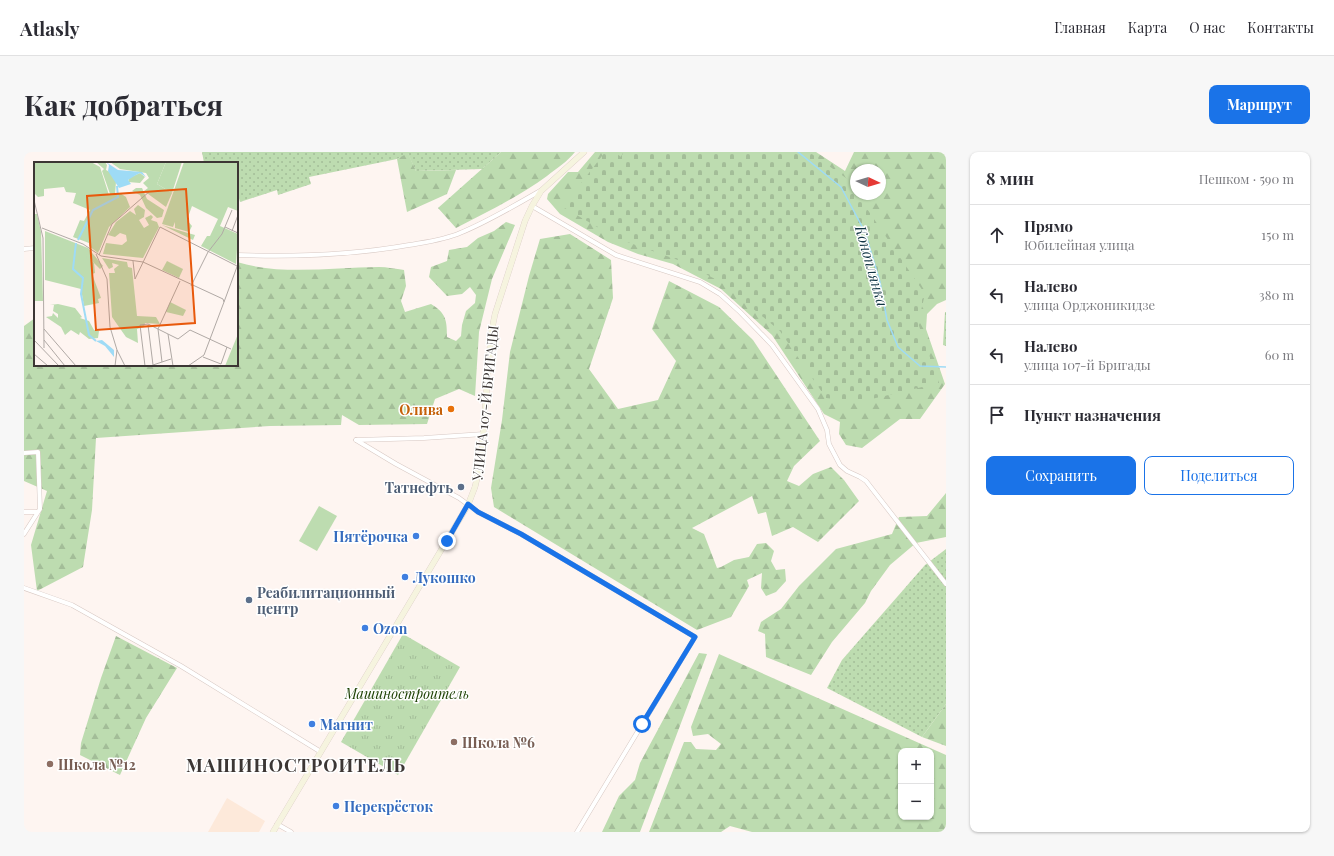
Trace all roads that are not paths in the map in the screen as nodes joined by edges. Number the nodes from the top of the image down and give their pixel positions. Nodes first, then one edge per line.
1 (584, 152) edge
2 (541, 191) junction
3 (532, 206) junction
4 (34, 248) edge
5 (24, 249) edge
6 (238, 255) edge
7 (484, 434) junction
8 (24, 453) edge
9 (468, 504) junction
10 (24, 512) edge
11 (37, 512) junction
12 (24, 534) edge
13 (946, 584) edge
14 (24, 588) edge
15 (321, 752) junction
16 (277, 824) junction
17 (273, 832) edge
18 (291, 832) edge
19 (577, 832) edge

1 - 2 main road, УЛИЦА 107-Й БРИГАДЫ
2 - 3 main road, УЛИЦА 107-Й БРИГАДЫ
2 - 6 street
3 - 7 main road, УЛИЦА 107-Й БРИГАДЫ
3 - 13 street
4 - 5 street
7 - 9 main road, УЛИЦА 107-Й БРИГАДЫ
7 - 9 street
8 - 11 street
9 - 15 main road, УЛИЦА 107-Й БРИГАДЫ
9 - 19 street
10 - 11 street
11 - 12 street
14 - 15 street
15 - 16 main road, УЛИЦА 107-Й БРИГАДЫ
16 - 17 main road, УЛИЦА 107-Й БРИГАДЫ
16 - 18 street

